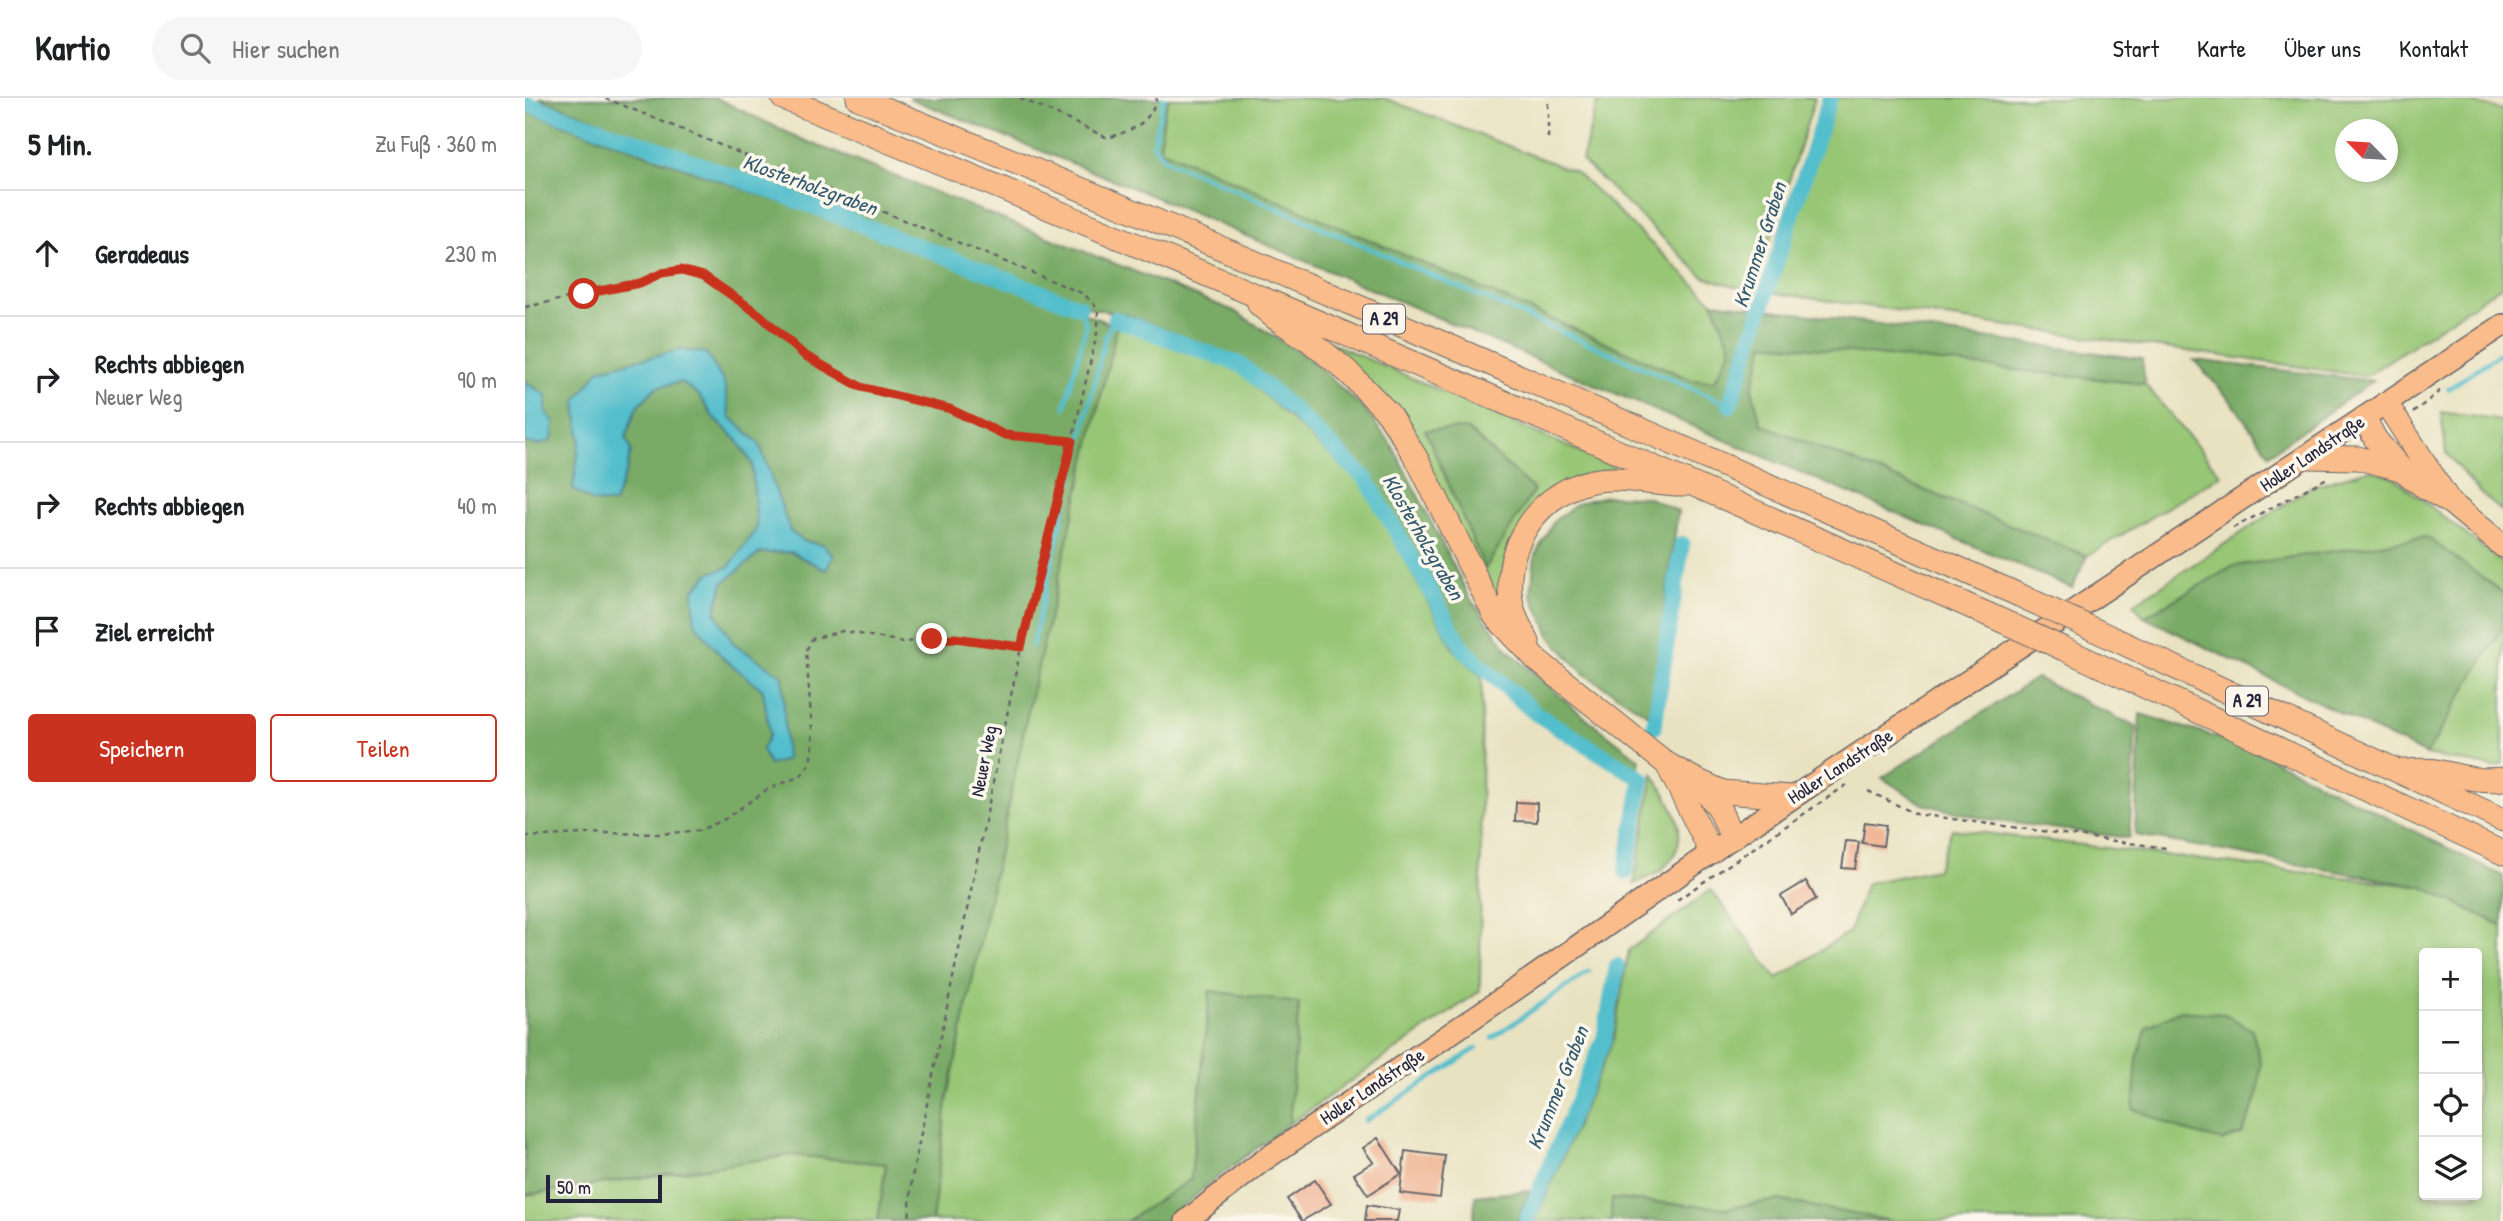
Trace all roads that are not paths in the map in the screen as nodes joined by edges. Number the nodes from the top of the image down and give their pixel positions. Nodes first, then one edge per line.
1 (783, 98) edge
2 (858, 98) edge
3 (1241, 288) junction
4 (2503, 326) edge
5 (2386, 403) junction
6 (2364, 418) junction
7 (2305, 457) junction
8 (2401, 469) junction
9 (1697, 485) junction
10 (2451, 503) junction
11 (2503, 545) edge
12 (1537, 660) junction
13 (1667, 764) junction
14 (2398, 771) junction
15 (2503, 779) edge
16 (1696, 780) junction
17 (1792, 797) junction
18 (2503, 820) edge
19 (1732, 838) junction
20 (1711, 852) junction
21 (2503, 853) edge
22 (1186, 1221) edge

1 - 3 highway, A 29
2 - 14 highway, A 29, bridge
3 - 9 highway, A 29
3 - 12 highway
4 - 5 main road, Holler Landstraße
5 - 6 main road, Holler Landstraße
5 - 10 highway
6 - 7 main road, Holler Landstraße
6 - 8 highway
7 - 8 highway
7 - 17 main road, Holler Landstraße
8 - 10 highway
9 - 12 highway
9 - 21 highway, A 29, bridge
10 - 11 highway
12 - 13 highway
13 - 16 highway
13 - 20 highway
14 - 15 highway
14 - 18 highway, A 29
16 - 17 highway
16 - 19 highway
17 - 19 main road, Holler Landstraße
19 - 20 main road, Holler Landstraße
20 - 22 main road, Holler Landstraße

